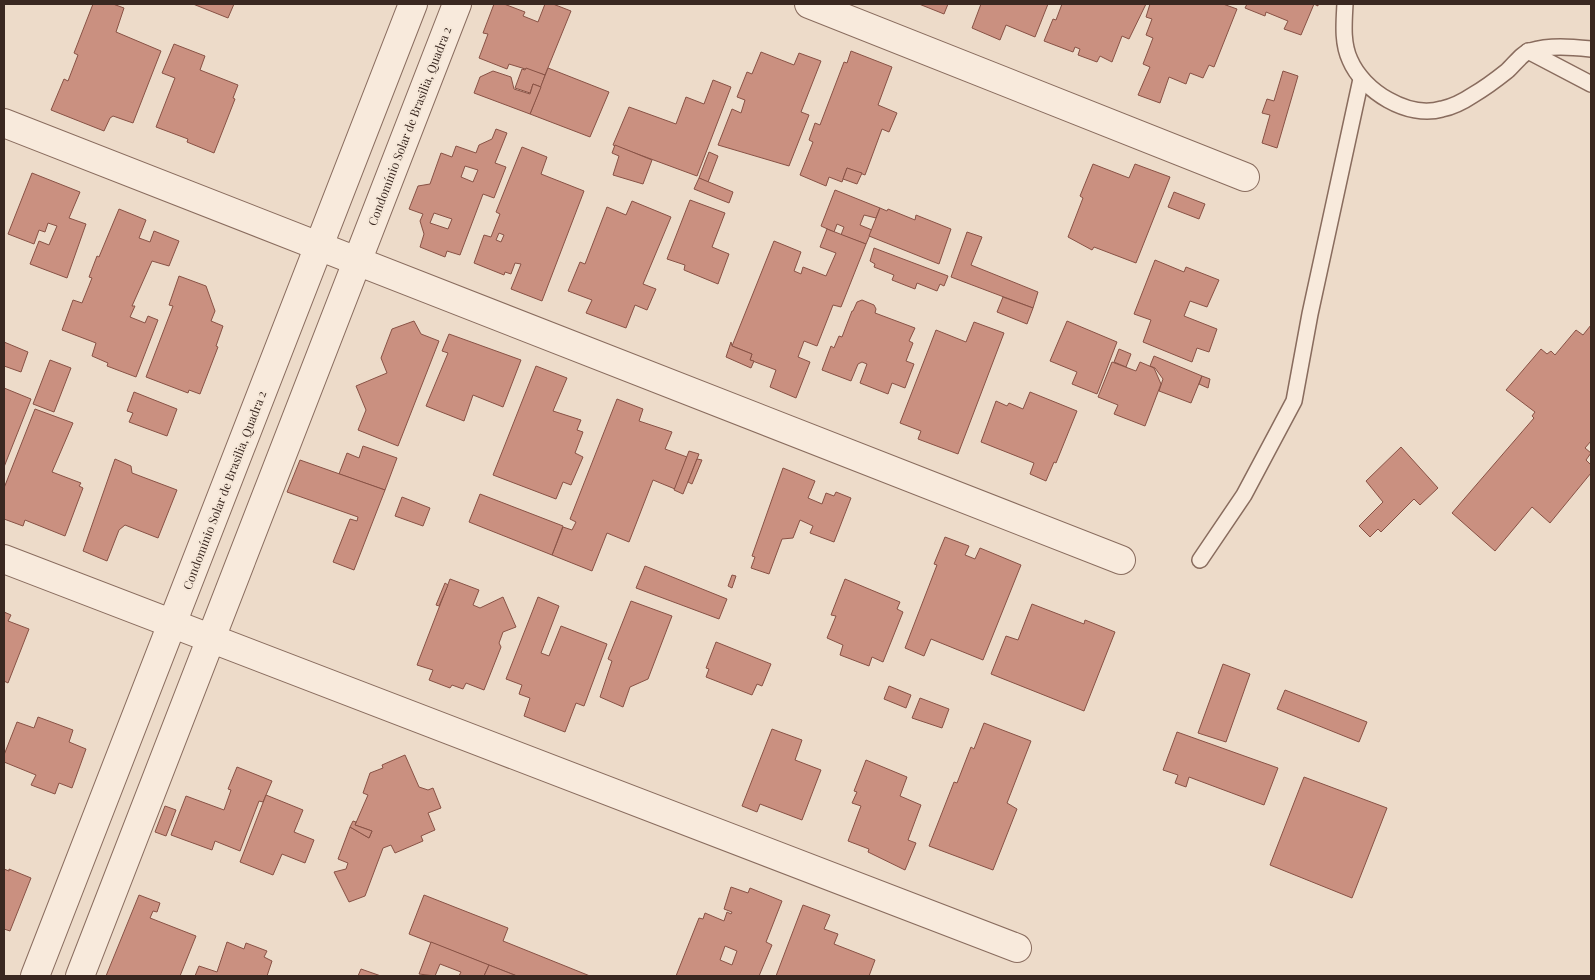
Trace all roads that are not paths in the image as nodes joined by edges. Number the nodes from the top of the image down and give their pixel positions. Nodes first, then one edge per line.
1 (413, 4) edge
2 (457, 4) edge
3 (809, 4) edge
4 (1345, 4) edge
5 (1591, 49) edge
6 (1528, 51) junction
7 (1361, 78) junction
8 (1591, 84) edge
9 (4, 123) edge
10 (1245, 177) dead end
11 (319, 245) junction
12 (357, 260) junction
13 (4, 559) edge
14 (1121, 560) dead end
15 (1200, 560) dead end
16 (172, 624) junction
17 (211, 639) junction
18 (1018, 948) dead end
19 (35, 976) edge
20 (80, 976) edge

1 - 11 street, Condomínio Solar de Brasilia, Quadra 2
2 - 12 street, Condomínio Solar de Brasilia, Quadra 2
3 - 10 street
4 - 7 lane
5 - 6 lane
6 - 7 lane
6 - 8 lane
7 - 15 lane
9 - 11 street
11 - 12 street
11 - 16 street, Condomínio Solar de Brasilia, Quadra 2
12 - 14 street
12 - 17 street, Condomínio Solar de Brasilia, Quadra 2
13 - 16 street
16 - 17 street
16 - 19 street, Condomínio Solar de Brasilia, Quadra 2
17 - 18 street
17 - 20 street, Condomínio Solar de Brasilia, Quadra 2

